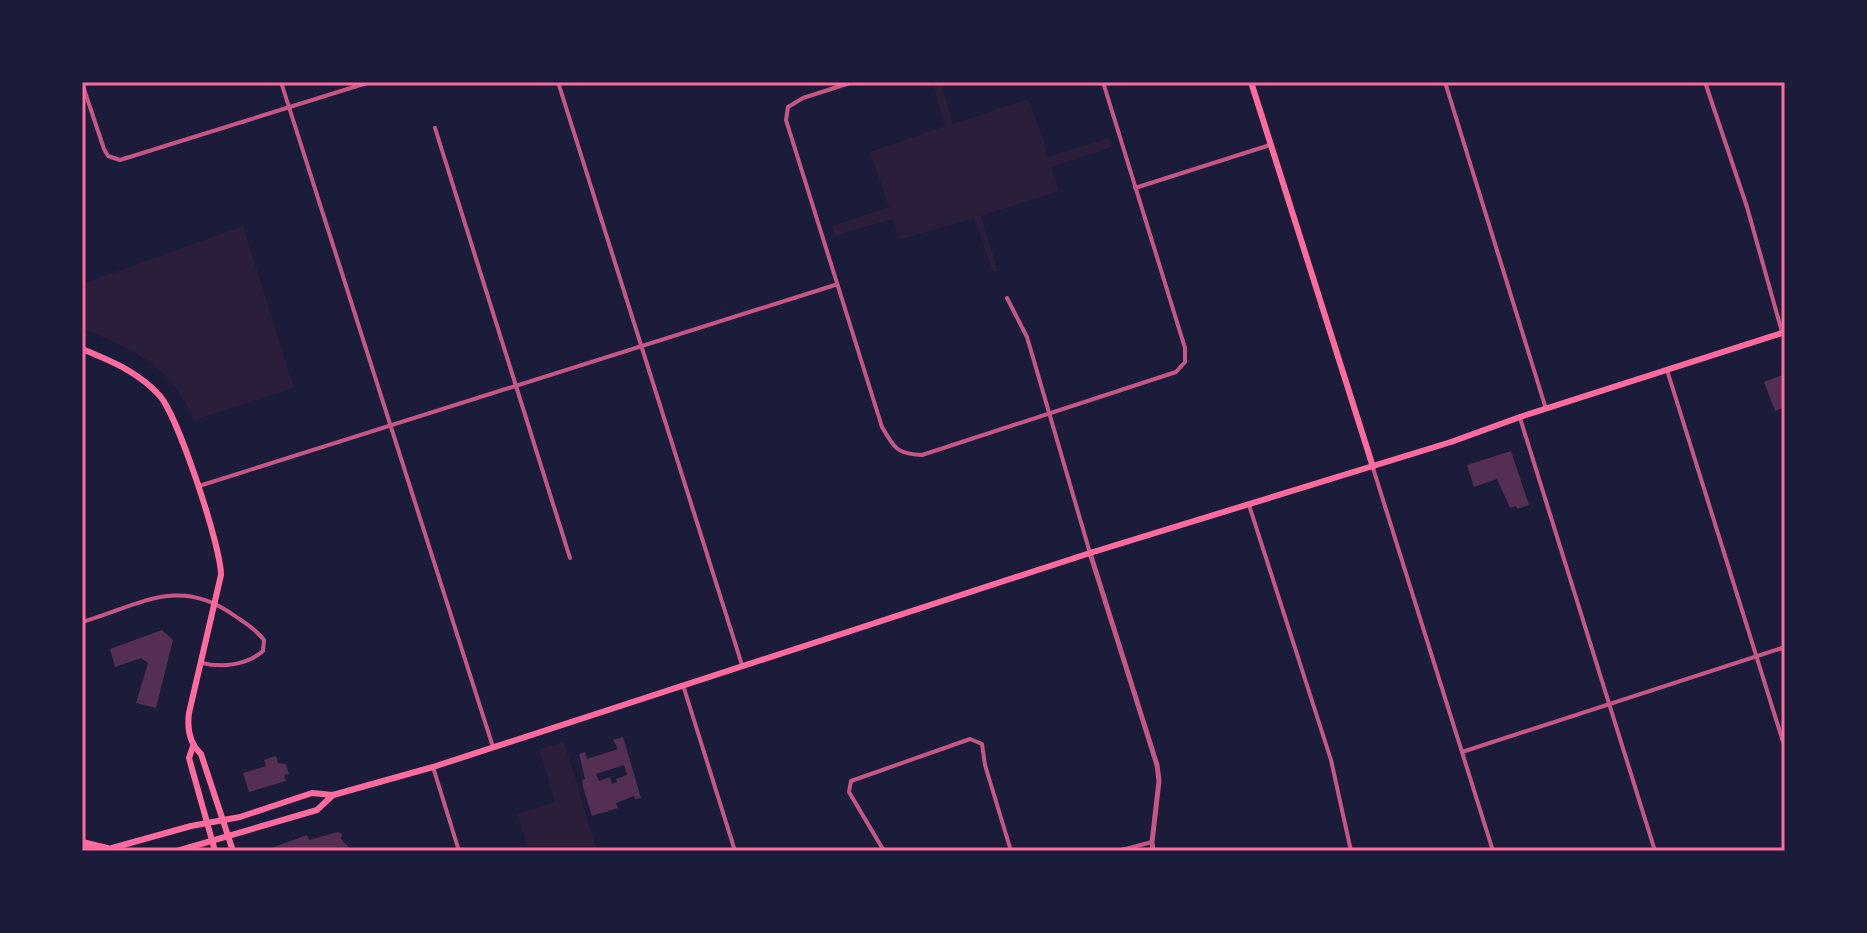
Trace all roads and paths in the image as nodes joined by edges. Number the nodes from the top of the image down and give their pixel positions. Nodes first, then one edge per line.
1 (281, 82) edge
2 (370, 82) edge
3 (558, 82) edge
4 (853, 82) edge
5 (1103, 82) edge
6 (1251, 82) edge
7 (1445, 82) edge
8 (1705, 82) edge
9 (82, 83) edge
10 (289, 107) junction
11 (435, 128) dead end
12 (1270, 145) junction
13 (1135, 188) junction
14 (836, 284) junction
15 (1007, 298) dead end
16 (1784, 332) edge
17 (642, 346) junction
18 (82, 349) edge
19 (1667, 370) junction
20 (514, 387) junction
21 (1546, 409) junction
22 (1049, 415) junction
23 (1520, 417) junction
24 (389, 427) junction
25 (1373, 467) junction
26 (197, 486) junction
27 (1249, 504) junction
28 (1090, 553) junction
29 (570, 558) dead end
30 (216, 603) junction
31 (82, 622) edge
32 (1785, 647) edge
33 (1756, 656) junction
34 (200, 662) junction
35 (742, 665) junction
36 (683, 685) junction
37 (1609, 702) junction
38 (193, 746) junction
39 (493, 747) junction
40 (1785, 748) edge
41 (1462, 752) junction
42 (433, 767) junction
43 (333, 795) junction
44 (222, 819) junction
45 (208, 822) junction
46 (228, 837) junction
47 (212, 841) junction
48 (1152, 842) junction
49 (82, 843) edge
50 (105, 850) edge
51 (177, 851) edge
52 (215, 851) edge
53 (233, 851) edge
54 (459, 851) edge
55 (735, 851) edge
56 (884, 851) edge
57 (1011, 851) edge
58 (1118, 851) edge
59 (1153, 851) edge
60 (1351, 851) edge
61 (1493, 851) edge
62 (1655, 851) edge

1 - 10 street
2 - 10 street
3 - 17 street
4 - 14 street
5 - 13 street
6 - 12 main road
7 - 21 street
8 - 16 street
9 - 10 street
10 - 24 street
11 - 20 street
12 - 13 street
12 - 25 main road
13 - 22 street
14 - 17 street
14 - 22 street
15 - 22 street
16 - 19 main road
17 - 20 street
17 - 35 street
18 - 26 main road
19 - 21 main road
19 - 33 street
20 - 24 street
20 - 29 street
21 - 23 main road
22 - 28 street
23 - 25 main road
23 - 37 street
24 - 26 street
24 - 39 street
25 - 27 main road
25 - 41 street
26 - 30 main road
27 - 28 main road
27 - 60 street
28 - 35 main road
28 - 48 street
30 - 31 street
30 - 34 main road
30 - 34 street
32 - 33 street
33 - 37 street
33 - 40 street
34 - 38 main road
35 - 36 main road
36 - 39 main road
36 - 55 street
37 - 41 street
37 - 62 street
38 - 44 main road
38 - 45 main road
39 - 42 main road
41 - 61 street
42 - 43 main road
42 - 54 street
43 - 44 main road
43 - 46 main road
44 - 45 main road
44 - 46 main road
45 - 47 main road
45 - 50 main road
46 - 47 main road
46 - 53 main road
47 - 51 main road
47 - 52 main road
48 - 58 street
48 - 59 street
49 - 50 highway
56 - 57 street

